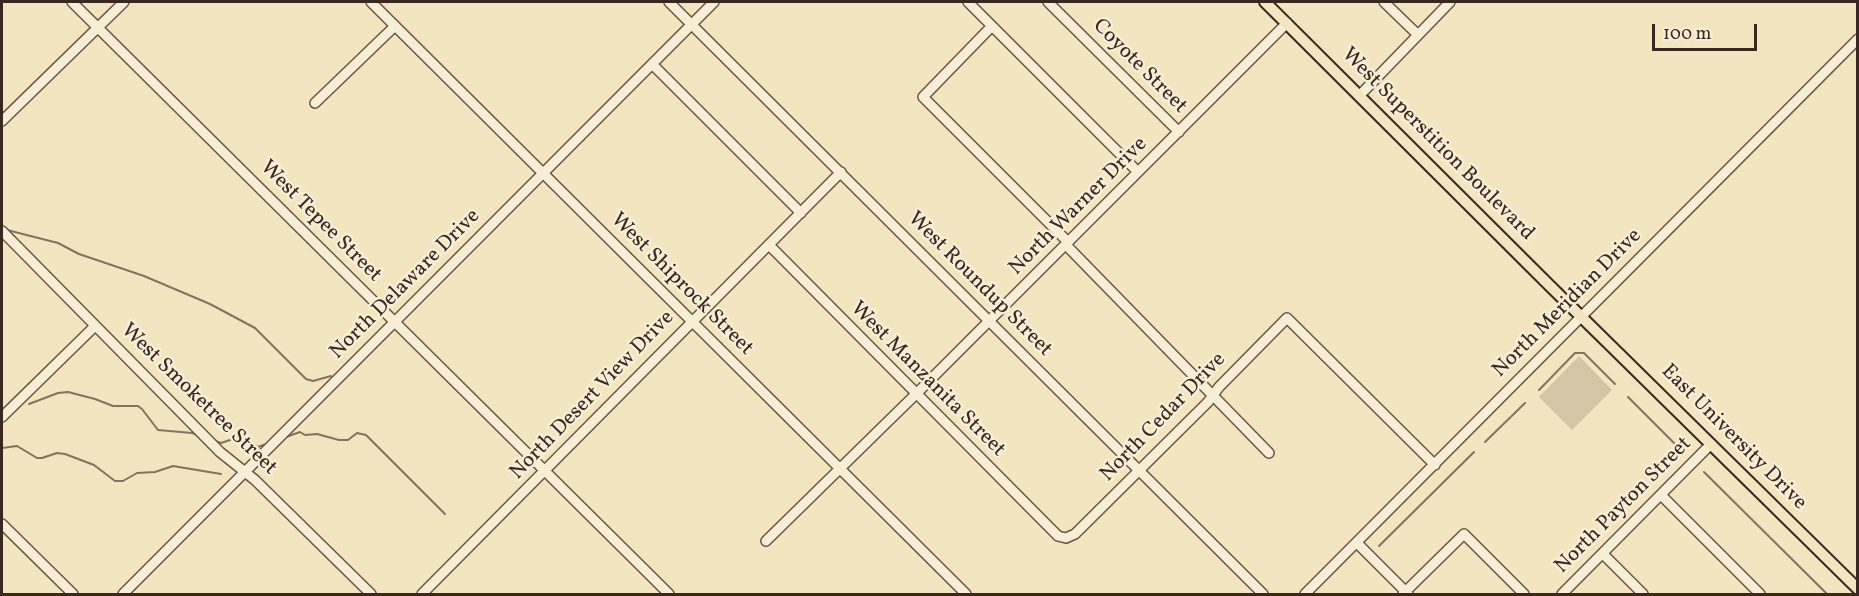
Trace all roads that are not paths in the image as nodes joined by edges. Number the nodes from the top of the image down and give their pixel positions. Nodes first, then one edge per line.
1 (72, 2) edge
2 (124, 2) edge
3 (371, 2) edge
4 (669, 2) edge
5 (714, 2) edge
6 (968, 2) edge
7 (1048, 2) edge
8 (1265, 2) edge
9 (1384, 2) edge
10 (1450, 2) edge
11 (1287, 23) junction
12 (692, 24) junction
13 (395, 26) junction
14 (992, 26) junction
15 (99, 28) junction
16 (1417, 34) junction
17 (1857, 39) edge
18 (652, 64) junction
19 (1359, 96) junction
20 (315, 103) dead end
21 (2, 122) edge
22 (1179, 132) junction
23 (841, 172) junction
24 (1138, 172) junction
25 (543, 173) junction
26 (801, 213) junction
27 (2, 231) edge
28 (1067, 244) junction
29 (769, 245) junction
30 (1581, 316) junction
31 (990, 321) junction
32 (395, 322) junction
33 (692, 322) junction
34 (95, 326) junction
35 (916, 394) junction
36 (1214, 394) junction
37 (2, 417) edge
38 (1711, 444) junction
39 (1269, 453) dead end
40 (1435, 465) junction
41 (840, 470) junction
42 (1140, 470) junction
43 (245, 472) junction
44 (546, 472) junction
45 (1660, 495) junction
46 (2, 524) edge
47 (1062, 537) joint
48 (766, 541) dead end
49 (1357, 543) junction
50 (1603, 554) junction
51 (1857, 589) edge
52 (73, 594) edge
53 (123, 594) edge
54 (371, 594) edge
55 (422, 594) edge
56 (669, 594) edge
57 (966, 594) edge
58 (1263, 594) edge
59 (1305, 594) edge
60 (1406, 594) edge
61 (1524, 594) edge
62 (1562, 594) edge
63 (1643, 594) edge
64 (1760, 594) edge

1 - 15 street, West Tepee Street
2 - 15 street
3 - 13 street, West Shiprock Street
4 - 12 street, West Roundup Street
5 - 12 street, North Delaware Drive
6 - 14 street
7 - 22 street, Coyote Street
8 - 11 main road, West Superstition Boulevard
9 - 16 street
10 - 16 street
11 - 19 main road, West Superstition Boulevard
11 - 22 street, North Warner Drive
12 - 18 street, North Delaware Drive
12 - 23 street, West Roundup Street
13 - 20 street
13 - 25 street, West Shiprock Street
14 - 24 street
14 - 28 street
15 - 21 street
15 - 32 street, West Tepee Street
16 - 19 street
17 - 30 street, North Meridian Drive
18 - 25 street, North Delaware Drive
18 - 26 street
19 - 30 main road, West Superstition Boulevard
22 - 24 street, North Warner Drive
23 - 26 street, North Desert View Drive
23 - 31 street, West Roundup Street
24 - 28 street, North Warner Drive
25 - 32 street, North Delaware Drive
25 - 33 street, West Shiprock Street
26 - 29 street, North Desert View Drive
27 - 34 street, West Smoketree Street
28 - 31 street, North Warner Drive
28 - 36 street
29 - 33 street, North Desert View Drive
29 - 35 street, West Manzanita Street
30 - 38 main road, East University Drive
30 - 40 street, North Meridian Drive
31 - 35 street, North Warner Drive
31 - 42 street, West Roundup Street
32 - 43 street, North Delaware Drive
32 - 44 street, West Tepee Street
33 - 41 street, West Shiprock Street
33 - 44 street, North Desert View Drive
34 - 37 street
34 - 43 street, West Smoketree Street
35 - 41 street, North Warner Drive
35 - 47 street, West Manzanita Street
36 - 39 street
36 - 40 street, North Cedar Drive
36 - 42 street, North Cedar Drive
38 - 45 street, North Payton Street
38 - 51 main road, East University Drive
40 - 49 street, North Meridian Drive
41 - 48 street, North Warner Drive
41 - 57 street, West Shiprock Street
42 - 47 street, North Cedar Drive
42 - 58 street, West Roundup Street
43 - 53 street, North Delaware Drive
43 - 54 street, West Smoketree Street
44 - 55 street, North Desert View Drive
44 - 56 street, West Tepee Street
45 - 50 street, North Payton Street
45 - 64 street
46 - 52 street
49 - 59 street, North Meridian Drive
49 - 60 street
50 - 62 street, North Payton Street
50 - 63 street
60 - 61 street

